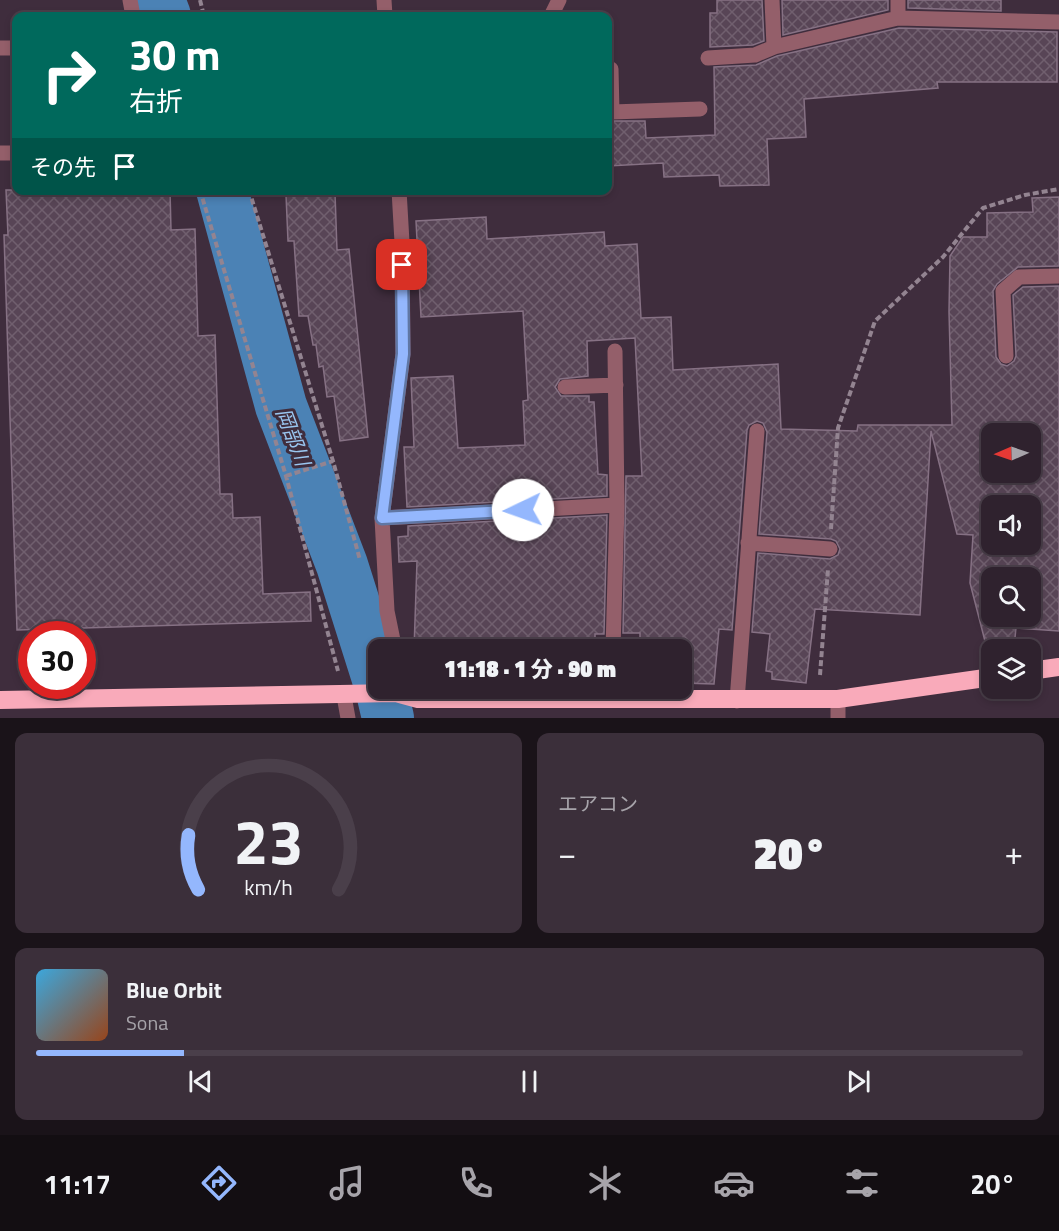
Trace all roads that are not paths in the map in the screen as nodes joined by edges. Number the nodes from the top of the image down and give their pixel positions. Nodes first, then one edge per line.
1 (772, 0) edge
2 (898, 0) edge
3 (898, 18) junction
4 (1059, 22) edge
5 (774, 47) junction
6 (708, 58) dead end
7 (700, 108) dead end
8 (612, 112) edge
9 (399, 195) edge
10 (1059, 276) edge
11 (615, 351) dead end
12 (1006, 356) dead end
13 (616, 385) junction
14 (565, 387) dead end
15 (757, 431) dead end
16 (617, 505) junction
17 (382, 518) junction
18 (748, 543) junction
19 (830, 549) road end
20 (393, 639) edge
21 (613, 639) edge
22 (1059, 667) edge
23 (1041, 669) edge
24 (981, 678) edge
25 (368, 695) edge
26 (344, 696) junction
27 (692, 699) edge
28 (838, 699) junction
29 (0, 700) edge
30 (737, 701) junction
31 (348, 718) edge
32 (838, 718) edge

1 - 5 street
2 - 3 street
3 - 4 street
3 - 5 street
5 - 6 street
7 - 8 street
9 - 17 street
10 - 12 street
11 - 13 street
13 - 14 street
13 - 16 street
15 - 18 street
16 - 17 street
16 - 21 street
17 - 20 street
18 - 19 street
18 - 30 street
22 - 23 highway
24 - 28 highway
25 - 26 highway
26 - 29 highway
26 - 31 street
27 - 30 highway
28 - 30 highway
28 - 32 street

